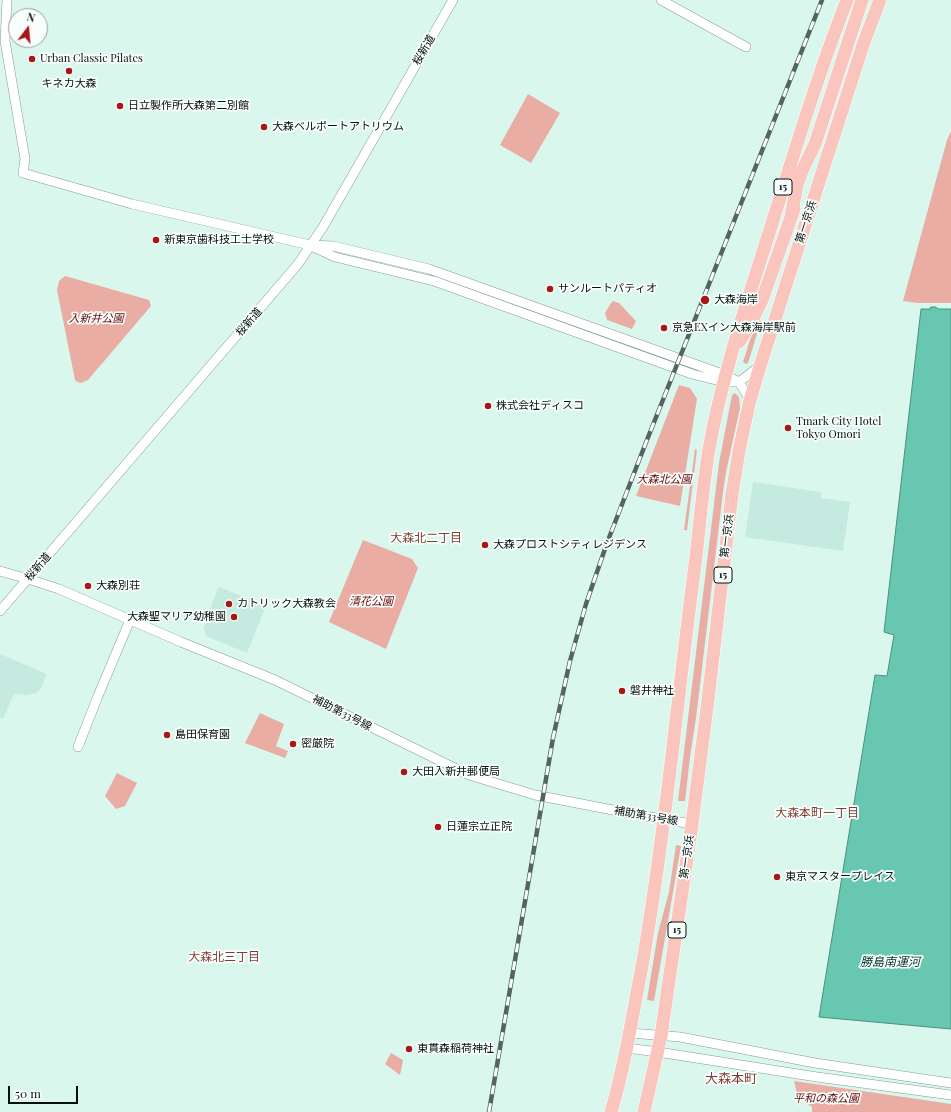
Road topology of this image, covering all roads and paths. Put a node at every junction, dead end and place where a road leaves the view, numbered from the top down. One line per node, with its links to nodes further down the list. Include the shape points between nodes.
1 (7, 0): 8 (street, via 5,41 25,159 23,173 132,204)
2 (452, 0): 8 (street, 桜新道, via 323,227)
3 (661, 0): 7 (street)
4 (847, 0): 9 (highway, 15, via 831,41)
5 (862, 0): 9 (highway, via 815,144 804,187 756,314)
6 (880, 0): 10 (highway, 第一京浜 / 15, via 864,42)
7 (746, 47)
8 (310, 245): 11 (street, via 335,257 434,281 679,370); 15 (street, 桜新道, via 290,274)
9 (732, 351): 11 (highway, 15)
10 (760, 366): 12 (street); 13 (highway, 第一京浜 / 15)
11 (725, 378): 12 (street); 19 (highway, 15, via 709,450)
12 (738, 382): 13 (street)
13 (750, 400): 20 (highway, 第一京浜 / 15, via 732,494)
14 (0, 572): 15 (street, 補助第33号線)
15 (28, 579): 16 (street, 桜新道); 17 (street, 補助第33号線, via 59,589)
16 (0, 611)
17 (130, 620): 18 (street); 19 (street, 補助第33号線, via 287,685 469,775 535,795)
18 (78, 747)
19 (664, 819): 20 (street, 補助第33号線); 21 (highway, 15)
20 (692, 824): 22 (highway, 第一京浜 / 15)
21 (630, 1033): 22 (street); 23 (highway, 15)
22 (661, 1036): 24 (highway, 第一京浜 / 15); 25 (street, via 680,1037 816,1063)
23 (627, 1048): 24 (street); 27 (highway, 15)
24 (658, 1052): 26 (street, via 817,1077); 28 (highway, 第一京浜 / 15)
25 (951, 1083)
26 (951, 1094)
27 (611, 1112)
28 (644, 1112)

